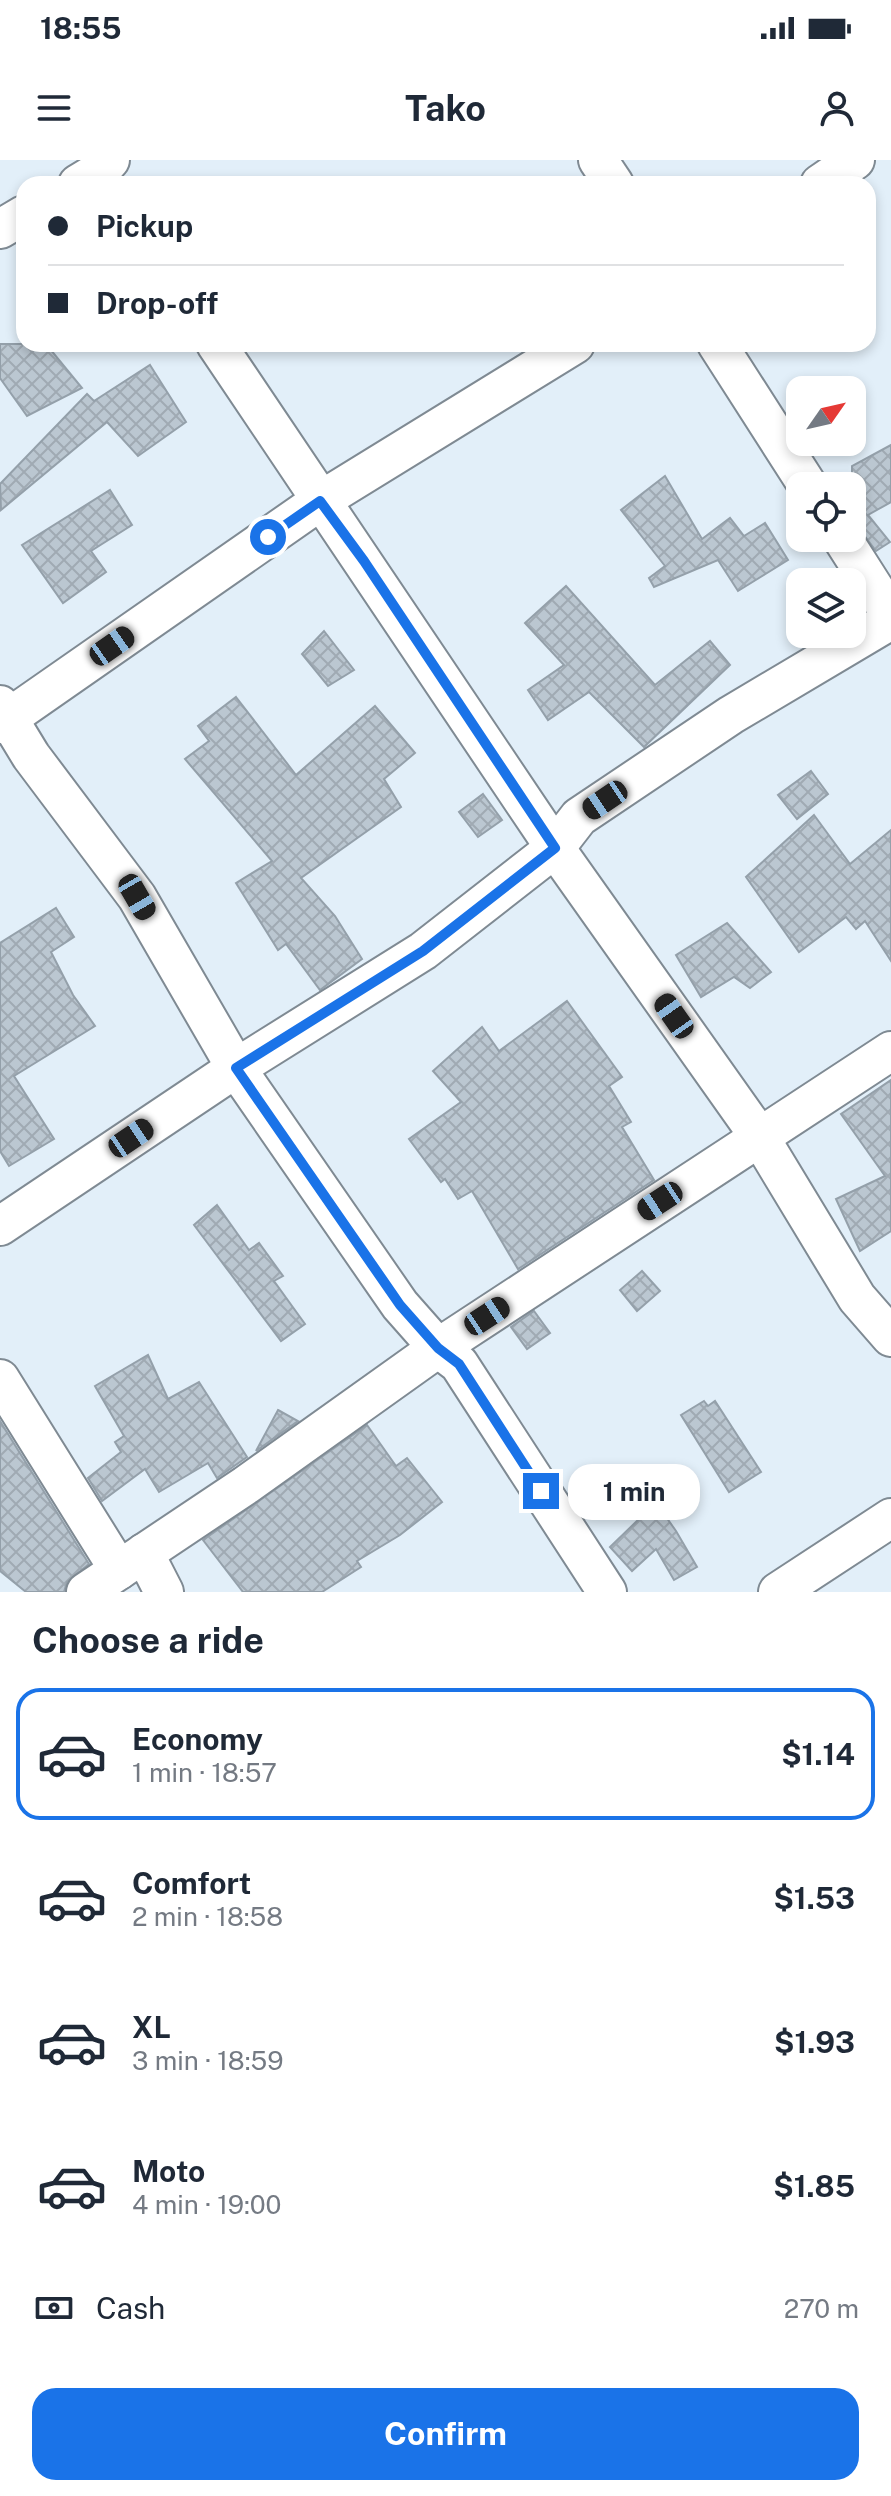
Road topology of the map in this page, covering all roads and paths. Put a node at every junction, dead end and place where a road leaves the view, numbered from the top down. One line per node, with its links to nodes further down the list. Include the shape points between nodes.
1 (855, 160): 2 (street)
2 (832, 176)
3 (221, 352): 7 (street)
4 (562, 352): 7 (street)
5 (722, 352): 6 (street)
6 (799, 472)
7 (320, 501): 10 (street); 11 (street)
8 (851, 552): 9 (street)
9 (891, 617): 11 (street, via 579,817)
10 (3, 716): 13 (street, via 137,897)
11 (555, 848): 13 (street, via 423,951); 14 (street)
12 (891, 1051): 14 (street)
13 (236, 1068): 15 (street); 17 (street, via 400,1305)
14 (759, 1136): 16 (street, via 857,1298); 17 (street)
15 (0, 1226)
16 (891, 1337)
17 (438, 1348): 20 (street); 23 (street, via 459,1364)
18 (0, 1379): 20 (street)
19 (891, 1518): 24 (street)
20 (131, 1562): 21 (street); 22 (street)
21 (86, 1592)
22 (164, 1592)
23 (607, 1592)
24 (778, 1592)

